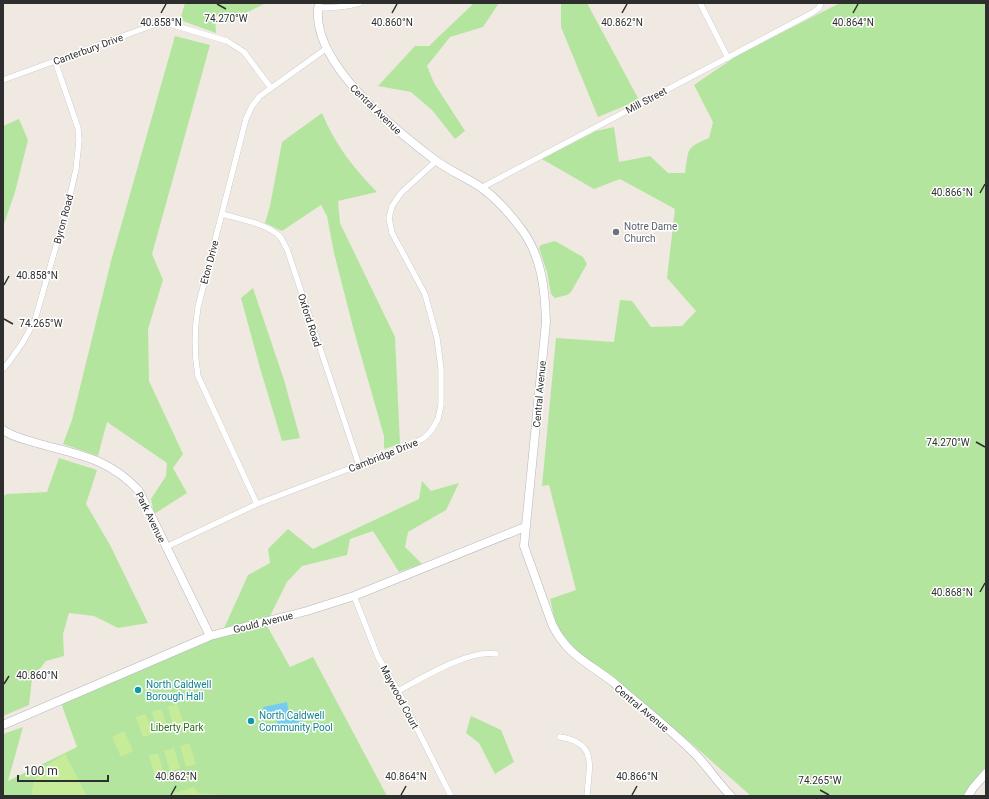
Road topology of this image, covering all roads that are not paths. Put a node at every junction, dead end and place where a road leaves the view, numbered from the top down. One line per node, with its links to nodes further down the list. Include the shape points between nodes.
1 (360, 3): 4 (street, via 332,8)
2 (700, 3): 6 (street)
3 (821, 3): 6 (street, Mill Street, via 812,13)
4 (319, 5): 5 (main road, Central Avenue, via 318,23)
5 (327, 48): 9 (street, Eton Drive); 10 (main road, Central Avenue, via 360,95)
6 (728, 58): 11 (street, Mill Street)
7 (55, 61): 8 (street, Canterbury Drive); 9 (street, Canterbury Drive, via 156,24 170,24 228,41 244,52); 13 (street, Byron Road, via 78,128 76,169 35,320 10,362)
8 (3, 80)
9 (271, 88): 12 (street, Eton Drive, via 260,96 246,119)
10 (436, 161): 11 (main road, Central Avenue); 15 (street, Cambridge Drive, via 401,193 392,206 389,218 392,233 425,294 438,338 442,405 440,415 431,431 420,441)
11 (481, 188): 17 (main road, Central Avenue, via 505,209 523,231 534,252 545,295 546,322)
12 (222, 214): 15 (street, Oxford Road, via 270,229 280,237 287,249); 16 (street, Eton Drive, via 198,307 194,331 194,356 198,376)
13 (3, 369)
14 (3, 430): 18 (main road, Park Avenue, via 17,437 93,459 123,475 139,491)
15 (358, 465): 16 (street, Cambridge Drive)
16 (257, 504): 18 (street, Cambridge Drive)
17 (525, 527): 19 (main road, Gould Avenue); 28 (main road, Central Avenue, via 524,546 552,624 563,644 691,749)
18 (166, 547): 20 (main road, Park Avenue)
19 (354, 596): 20 (main road, Gould Avenue); 22 (street, Maywood Court, via 378,657)
20 (210, 636): 23 (main road, Gould Avenue)
21 (496, 654): 22 (street, via 482,653 447,664)
22 (398, 691): 26 (street, Maywood Court)
23 (3, 725)
24 (560, 737): 27 (street, via 580,742 586,749 590,762)
25 (986, 773): 29 (main road)
26 (451, 796)
27 (587, 796)
28 (731, 796)
29 (968, 796)

